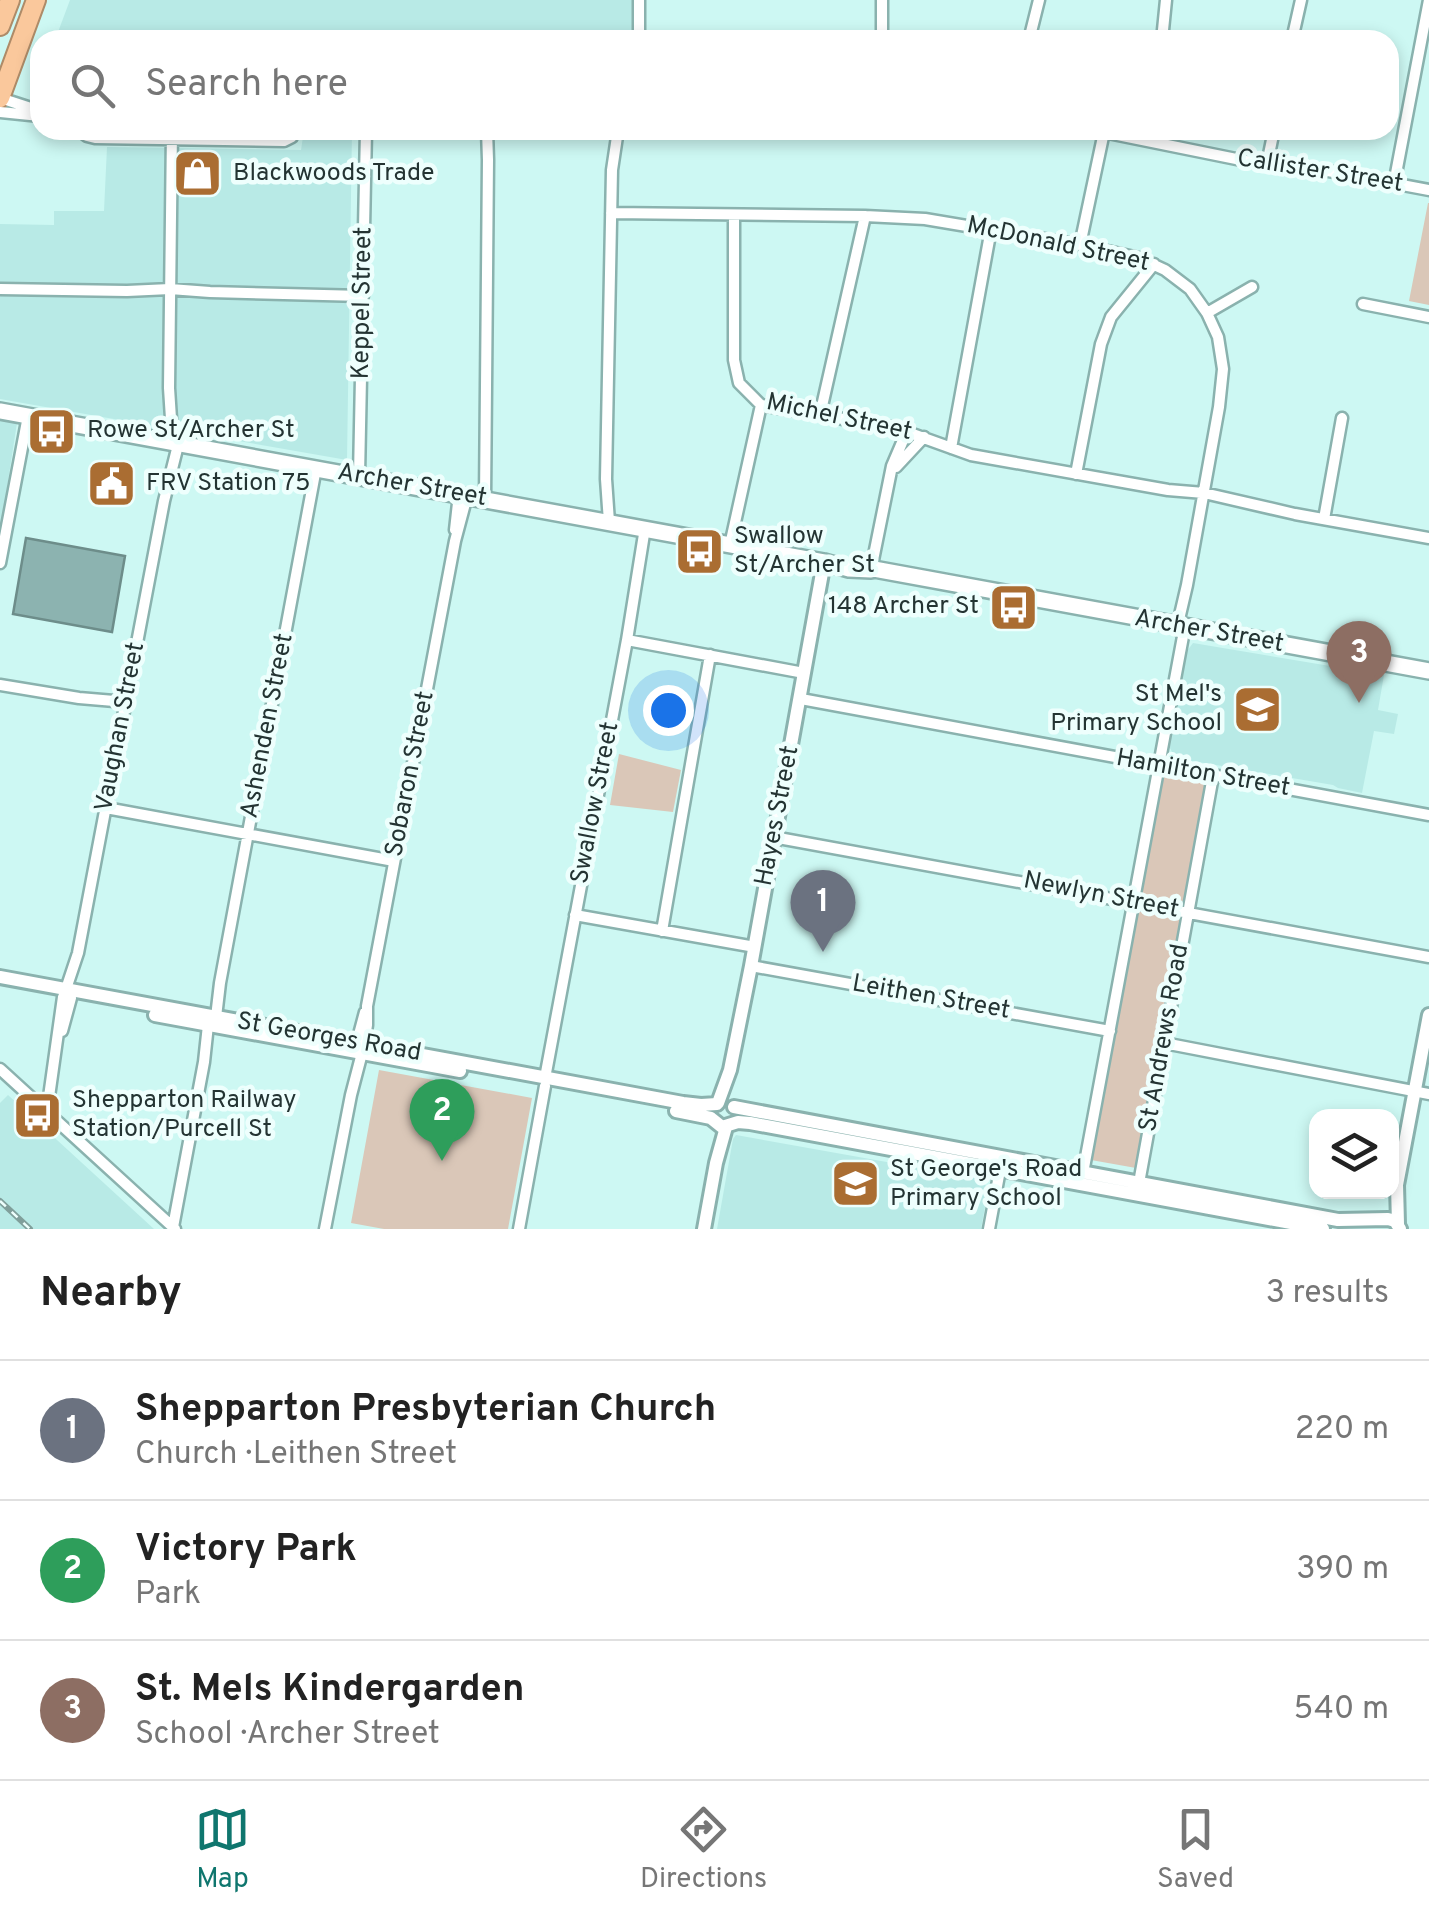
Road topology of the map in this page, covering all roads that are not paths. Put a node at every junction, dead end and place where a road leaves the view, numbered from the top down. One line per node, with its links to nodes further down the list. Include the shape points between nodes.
1 (639, 0): 9 (street)
2 (882, 0): 10 (street)
3 (1038, 0): 11 (street)
4 (1166, 0): 12 (street)
5 (1300, 0): 13 (street)
6 (1429, 0): 14 (street)
7 (19, 1): 8 (highway); 15 (highway)
8 (0, 26)
9 (638, 30)
10 (882, 30)
11 (1031, 30)
12 (1163, 30)
13 (1294, 30)
14 (1423, 60): 31 (street)
15 (0, 98): 16 (street)
16 (30, 109)
17 (0, 112): 18 (street)
18 (30, 113)
19 (172, 140): 41 (street, Vaughan Street)
20 (366, 140): 42 (street, Keppel Street)
21 (487, 140): 28 (street)
22 (492, 140): 28 (street)
23 (611, 140): 30 (street)
24 (616, 140): 30 (street)
25 (1097, 140): 37 (street)
26 (1165, 140): 29 (street, Callister Street)
27 (1272, 140): 29 (street)
28 (488, 160): 60 (street, Sobaron Street, via 484,450)
29 (1267, 164): 31 (street, Callister Street)
30 (612, 170): 33 (street)
31 (1394, 184): 32 (street, Callister Street)
32 (1429, 190)
33 (611, 213): 34 (street, McDonald Street); 62 (street)
34 (734, 216): 35 (street, McDonald Street); 46 (street, Michel Street, via 734,360 739,383)
35 (865, 216): 36 (street, McDonald Street); 48 (street)
36 (991, 228): 37 (street, McDonald Street); 54 (street)
37 (1080, 245): 38 (street, McDonald Street)
38 (1154, 264): 44 (street, McDonald Street, via 1190,289); 56 (street, via 1111,317 1100,344)
39 (1252, 287): 44 (street)
40 (0, 289): 41 (street)
41 (170, 292): 42 (street); 53 (street, Vaughan Street)
42 (363, 296): 58 (street, Keppel Street)
43 (1364, 304): 45 (street)
44 (1208, 312): 59 (street, McDonald Street, via 1223,369)
45 (1429, 317)
46 (761, 405): 48 (street, Michel Street); 65 (street)
47 (0, 410): 49 (main road, Archer Street)
48 (820, 415): 51 (street, Michel Street)
49 (28, 416): 53 (main road, Archer Street); 67 (street)
50 (1342, 418): 61 (street)
51 (907, 431): 52 (street, Michel Street); 57 (street)
52 (924, 437): 54 (street, Michel Street); 57 (street)
53 (171, 442): 55 (main road, Archer Street); 76 (street, Vaughan Street, via 178,449)
54 (951, 448): 56 (street, Michel Street)
55 (316, 468): 58 (main road, Archer Street); 81 (street, Ashenden Street)
56 (1076, 474): 59 (street, Michel Street)
57 (889, 475): 68 (street)
58 (360, 476): 60 (main road, Archer Street)
59 (1203, 496): 61 (street, Michel Street); 69 (street, McDonald Street)
60 (472, 497): 62 (main road, Archer Street); 83 (street, Sobaron Street, via 455,541)
61 (1324, 519): 64 (street, Michel Street)
62 (604, 521): 63 (main road, Archer Street)
63 (646, 528): 65 (main road, Archer Street); 70 (street, Swallow Street)
64 (1429, 538)
65 (730, 545): 66 (main road, Archer Street)
66 (824, 562): 68 (main road, Archer Street); 73 (street, Hayes Street)
67 (0, 563)
68 (871, 570): 69 (main road, Archer Street)
69 (1182, 630): 72 (main road, Archer Street); 77 (street)
70 (627, 640): 71 (street); 86 (street, Swallow Street)
71 (710, 655): 73 (street); 87 (street)
72 (1428, 669)
73 (804, 673): 75 (street, Hayes Street)
74 (0, 684): 76 (street)
75 (801, 699): 77 (street, Hamilton Street); 82 (street, Hayes Street)
76 (125, 707): 79 (street, Vaughan Street)
77 (1158, 766): 78 (street, Hamilton Street); 84 (street)
78 (1213, 776): 80 (street, Hamilton Street); 85 (street, St Andrews Road)
79 (106, 808): 81 (street); 93 (street, Vaughan Street)
80 (1429, 815)
81 (248, 834): 83 (street); 95 (street, Ashenden Street)
82 (773, 837): 84 (street, Newlyn Street); 88 (street, Hayes Street)
83 (394, 861): 98 (street, Sobaron Street)
84 (1134, 901): 85 (street, Newlyn Street); 96 (street)
85 (1188, 912): 89 (street, Newlyn Street); 97 (street, St Andrews Road)
86 (575, 915): 87 (street); 100 (street, Swallow Street)
87 (662, 930): 88 (street)
88 (754, 946): 90 (street, Hayes Street)
89 (1429, 958)
90 (751, 966): 96 (street, Leithen Street); 102 (street, Hayes Street)
91 (0, 977): 93 (street, St Georges Road)
92 (0, 985): 93 (street, St Georges Road)
93 (69, 994): 95 (street, St Georges Road); 104 (street, Vaughan Street)
94 (1429, 1015): 101 (street)
95 (212, 1021): 98 (street, St Georges Road); 114 (street, Ashenden Street)
96 (1110, 1031): 110 (street)
97 (1164, 1043): 101 (street); 111 (street, St Andrews Road)
98 (359, 1048): 100 (street, St Georges Road); 115 (street, Sobaron Street)
99 (0, 1069): 104 (street)
100 (545, 1082): 103 (street, St Georges Road); 116 (street, Swallow Street)
101 (1422, 1093): 113 (street)
102 (725, 1105): 103 (street, St Georges Road); 105 (street, St Georges Road); 106 (street, via 712,1110); 107 (street, via 735,1119)
103 (685, 1108): 106 (street, St Georges Road)
104 (46, 1111): 114 (street)
105 (758, 1118): 107 (street, St Georges Road); 109 (street, St Georges Road)
106 (712, 1119): 107 (street); 108 (street)
107 (728, 1126): 108 (street)
108 (716, 1162): 117 (street)
109 (1001, 1163): 110 (street, St Georges Road); 118 (street)
110 (1075, 1175): 111 (street, St Georges Road)
111 (1138, 1189): 112 (street, St Georges Road)
112 (1270, 1213): 113 (street, St Georges Road); 119 (street, St Georges Road)
113 (1393, 1225)
114 (174, 1228)
115 (325, 1229)
116 (519, 1229)
117 (704, 1229)
118 (989, 1229)
119 (1323, 1229)

